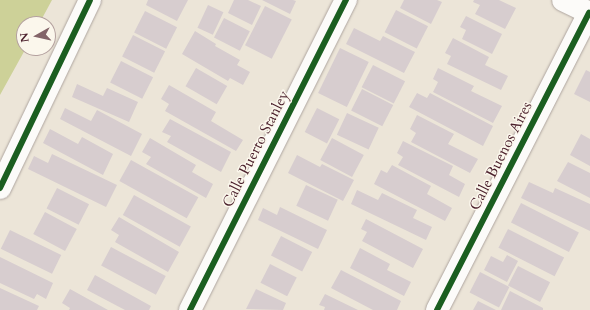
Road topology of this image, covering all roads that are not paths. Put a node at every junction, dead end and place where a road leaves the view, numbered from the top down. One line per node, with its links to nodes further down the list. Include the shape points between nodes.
1 (90, 0): 5 (street)
2 (346, 0): 6 (street, Calle Puerto Stanley)
3 (563, 0): 4 (street)
4 (589, 13): 7 (street, Calle Buenos Aires)
5 (0, 188)
6 (190, 310)
7 (437, 310)

